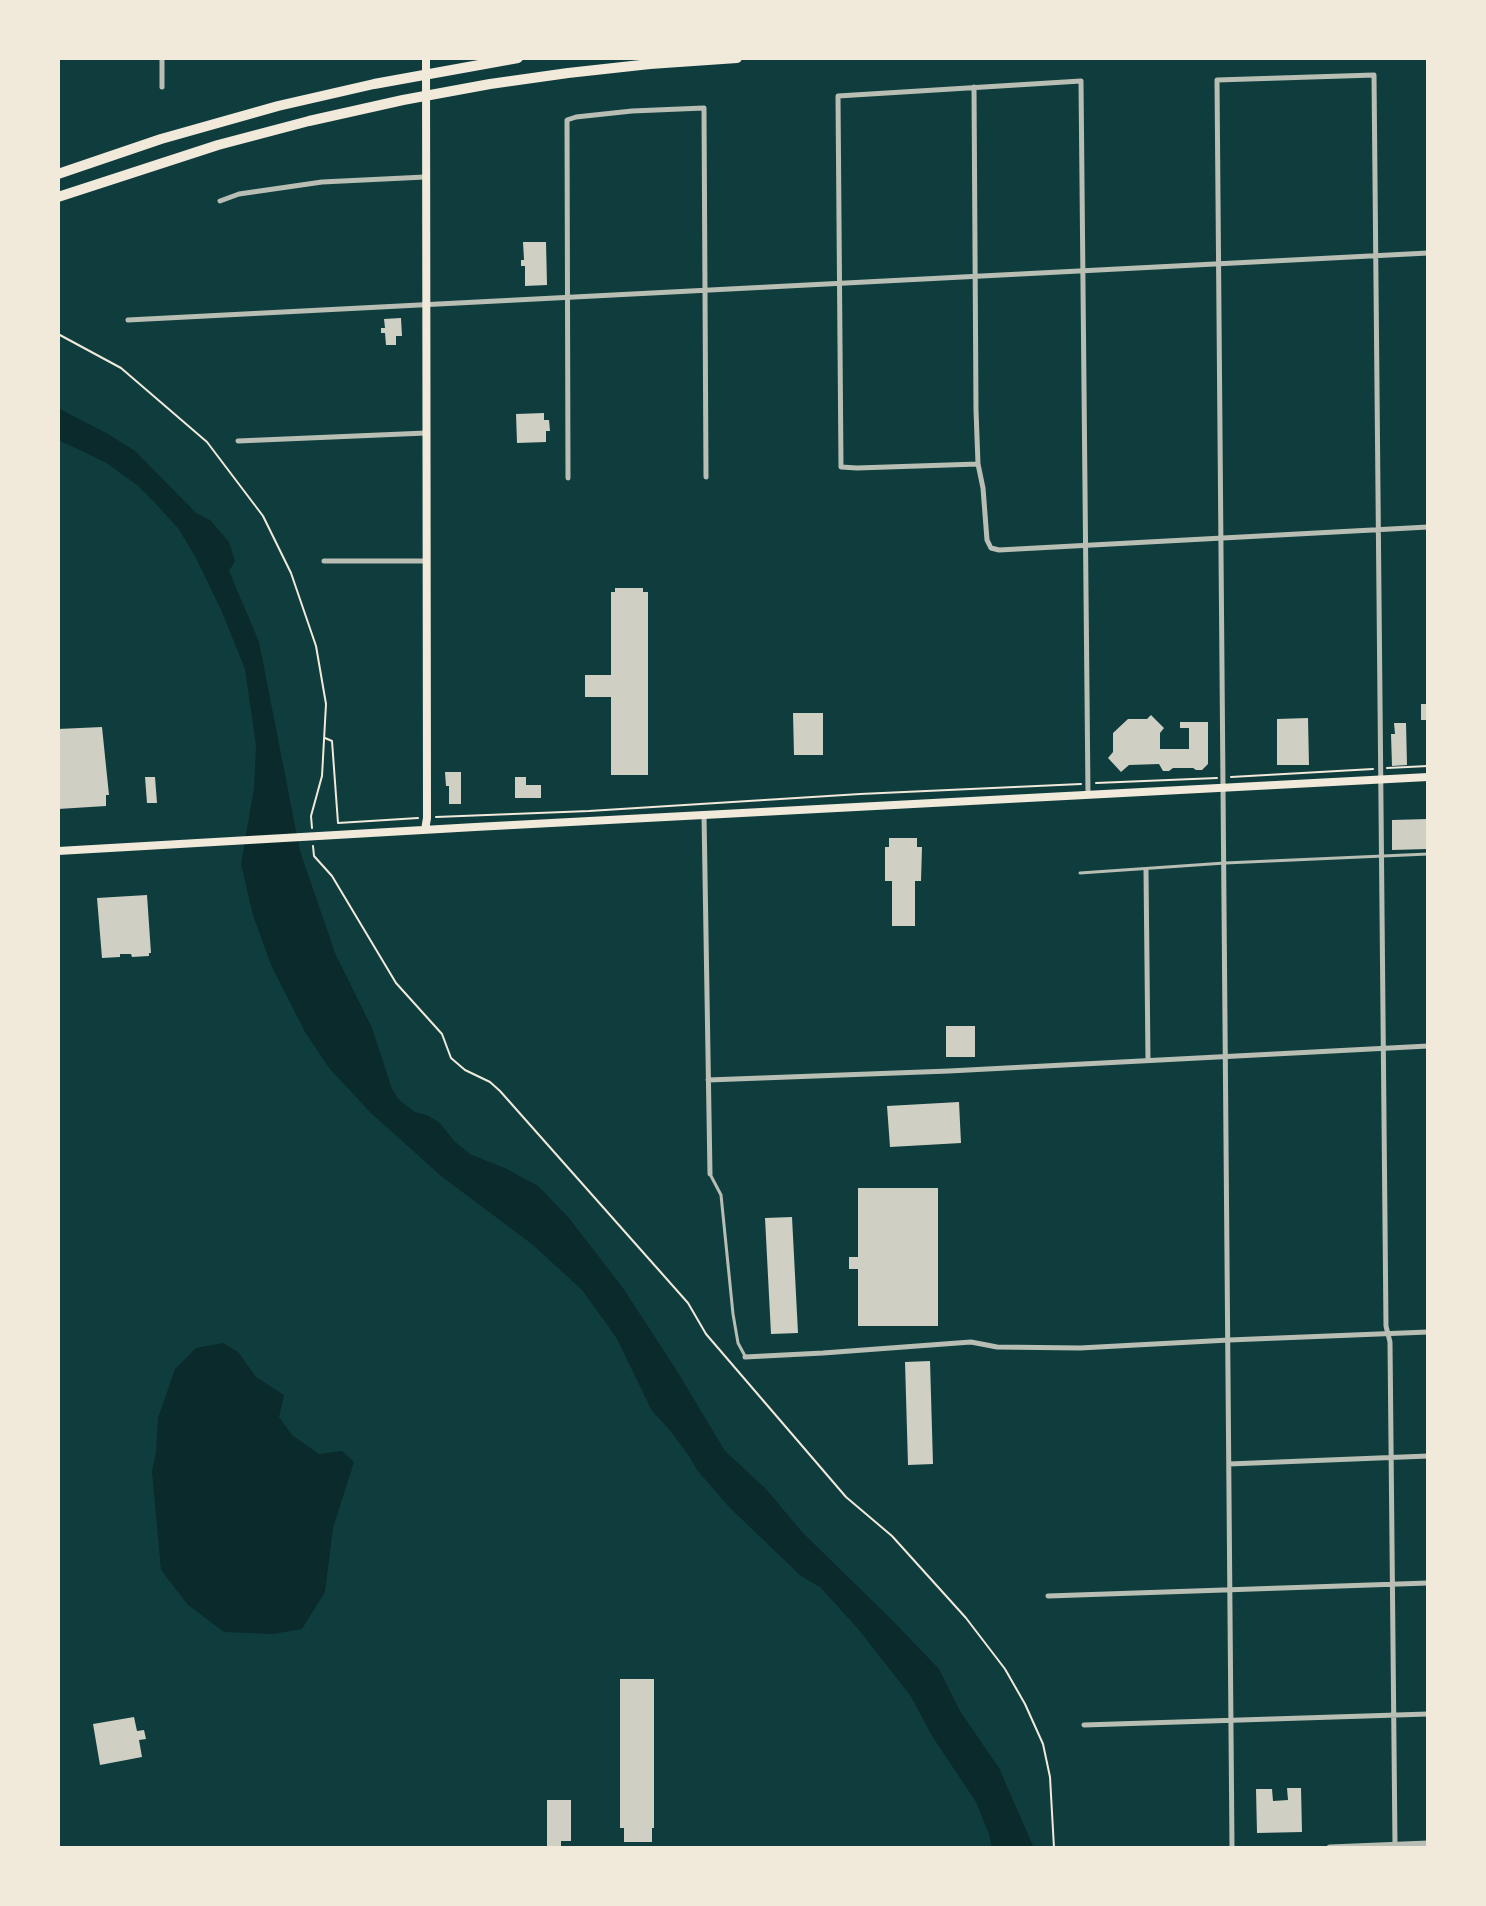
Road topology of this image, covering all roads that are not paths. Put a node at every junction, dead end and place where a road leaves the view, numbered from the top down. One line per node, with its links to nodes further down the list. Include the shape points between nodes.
1 (162, 58): 5 (street)
2 (426, 58): 8 (main road)
3 (518, 58): 7 (highway, via 247,114)
4 (737, 58): 9 (highway, via 609,68 403,100 218,145)
5 (162, 87)
6 (974, 87): 14 (street, via 1081,81); 15 (street); 16 (street, via 838,96)
7 (58, 174)
8 (426, 177): 10 (street, via 322,182); 19 (main road)
9 (58, 197)
10 (220, 201)
11 (1428, 253): 12 (street)
12 (1376, 255): 13 (street); 13 (street, via 1374,75 1217,80); 27 (street)
13 (1219, 263): 14 (street); 28 (street)
14 (1083, 270): 15 (street); 29 (street)
15 (975, 276): 16 (street); 23 (street)
16 (839, 283): 17 (street); 23 (street, via 841,467)
17 (704, 290): 18 (street); 18 (street, via 704,108 632,111 567,120); 24 (street)
18 (567, 298): 19 (street); 25 (street)
19 (426, 305): 20 (street); 21 (main road)
20 (128, 320)
21 (426, 433): 22 (street); 31 (main road)
22 (238, 441)
23 (978, 464): 29 (street, via 991,548)
24 (706, 477)
25 (568, 478)
26 (1428, 527): 27 (street)
27 (1379, 530): 28 (street); 33 (street)
28 (1222, 537): 29 (street); 34 (street)
29 (1086, 546): 35 (street)
30 (324, 561): 31 (street)
31 (427, 561): 37 (main road)
32 (1428, 777): 33 (main road)
33 (1381, 780): 34 (main road); 40 (street)
34 (1224, 788): 35 (main road); 41 (street)
35 (1088, 795): 36 (main road)
36 (704, 815): 37 (main road); 48 (street)
37 (425, 830): 38 (main road)
38 (58, 851)
39 (1428, 854): 40 (lane)
40 (1382, 856): 41 (lane); 45 (street)
41 (1225, 863): 42 (lane); 46 (street)
42 (1146, 870): 43 (lane); 47 (street)
43 (1080, 873)
44 (1428, 1046): 45 (street)
45 (1383, 1049): 46 (street); 51 (street)
46 (1226, 1056): 47 (street); 52 (street)
47 (1148, 1060): 48 (street)
48 (708, 1080): 49 (street)
49 (710, 1174): 53 (lane, via 721,1195 733,1314)
50 (1428, 1332): 51 (street)
51 (1388, 1334): 52 (street); 55 (street)
52 (1229, 1340): 53 (street, via 1080,1348 971,1342); 56 (street)
53 (745, 1357)
54 (1428, 1456): 55 (street)
55 (1391, 1458): 56 (street); 58 (street)
56 (1229, 1464): 59 (street)
57 (1428, 1583): 58 (street)
58 (1392, 1585): 59 (street); 62 (street)
59 (1231, 1590): 60 (street); 63 (street)
60 (1048, 1596)
61 (1428, 1714): 62 (street)
62 (1394, 1715): 63 (street); 66 (street)
63 (1231, 1721): 64 (street); 67 (street)
64 (1084, 1725)
65 (1428, 1844): 66 (street)
66 (1395, 1845): 68 (street)
67 (1232, 1848)
68 (1330, 1848)

